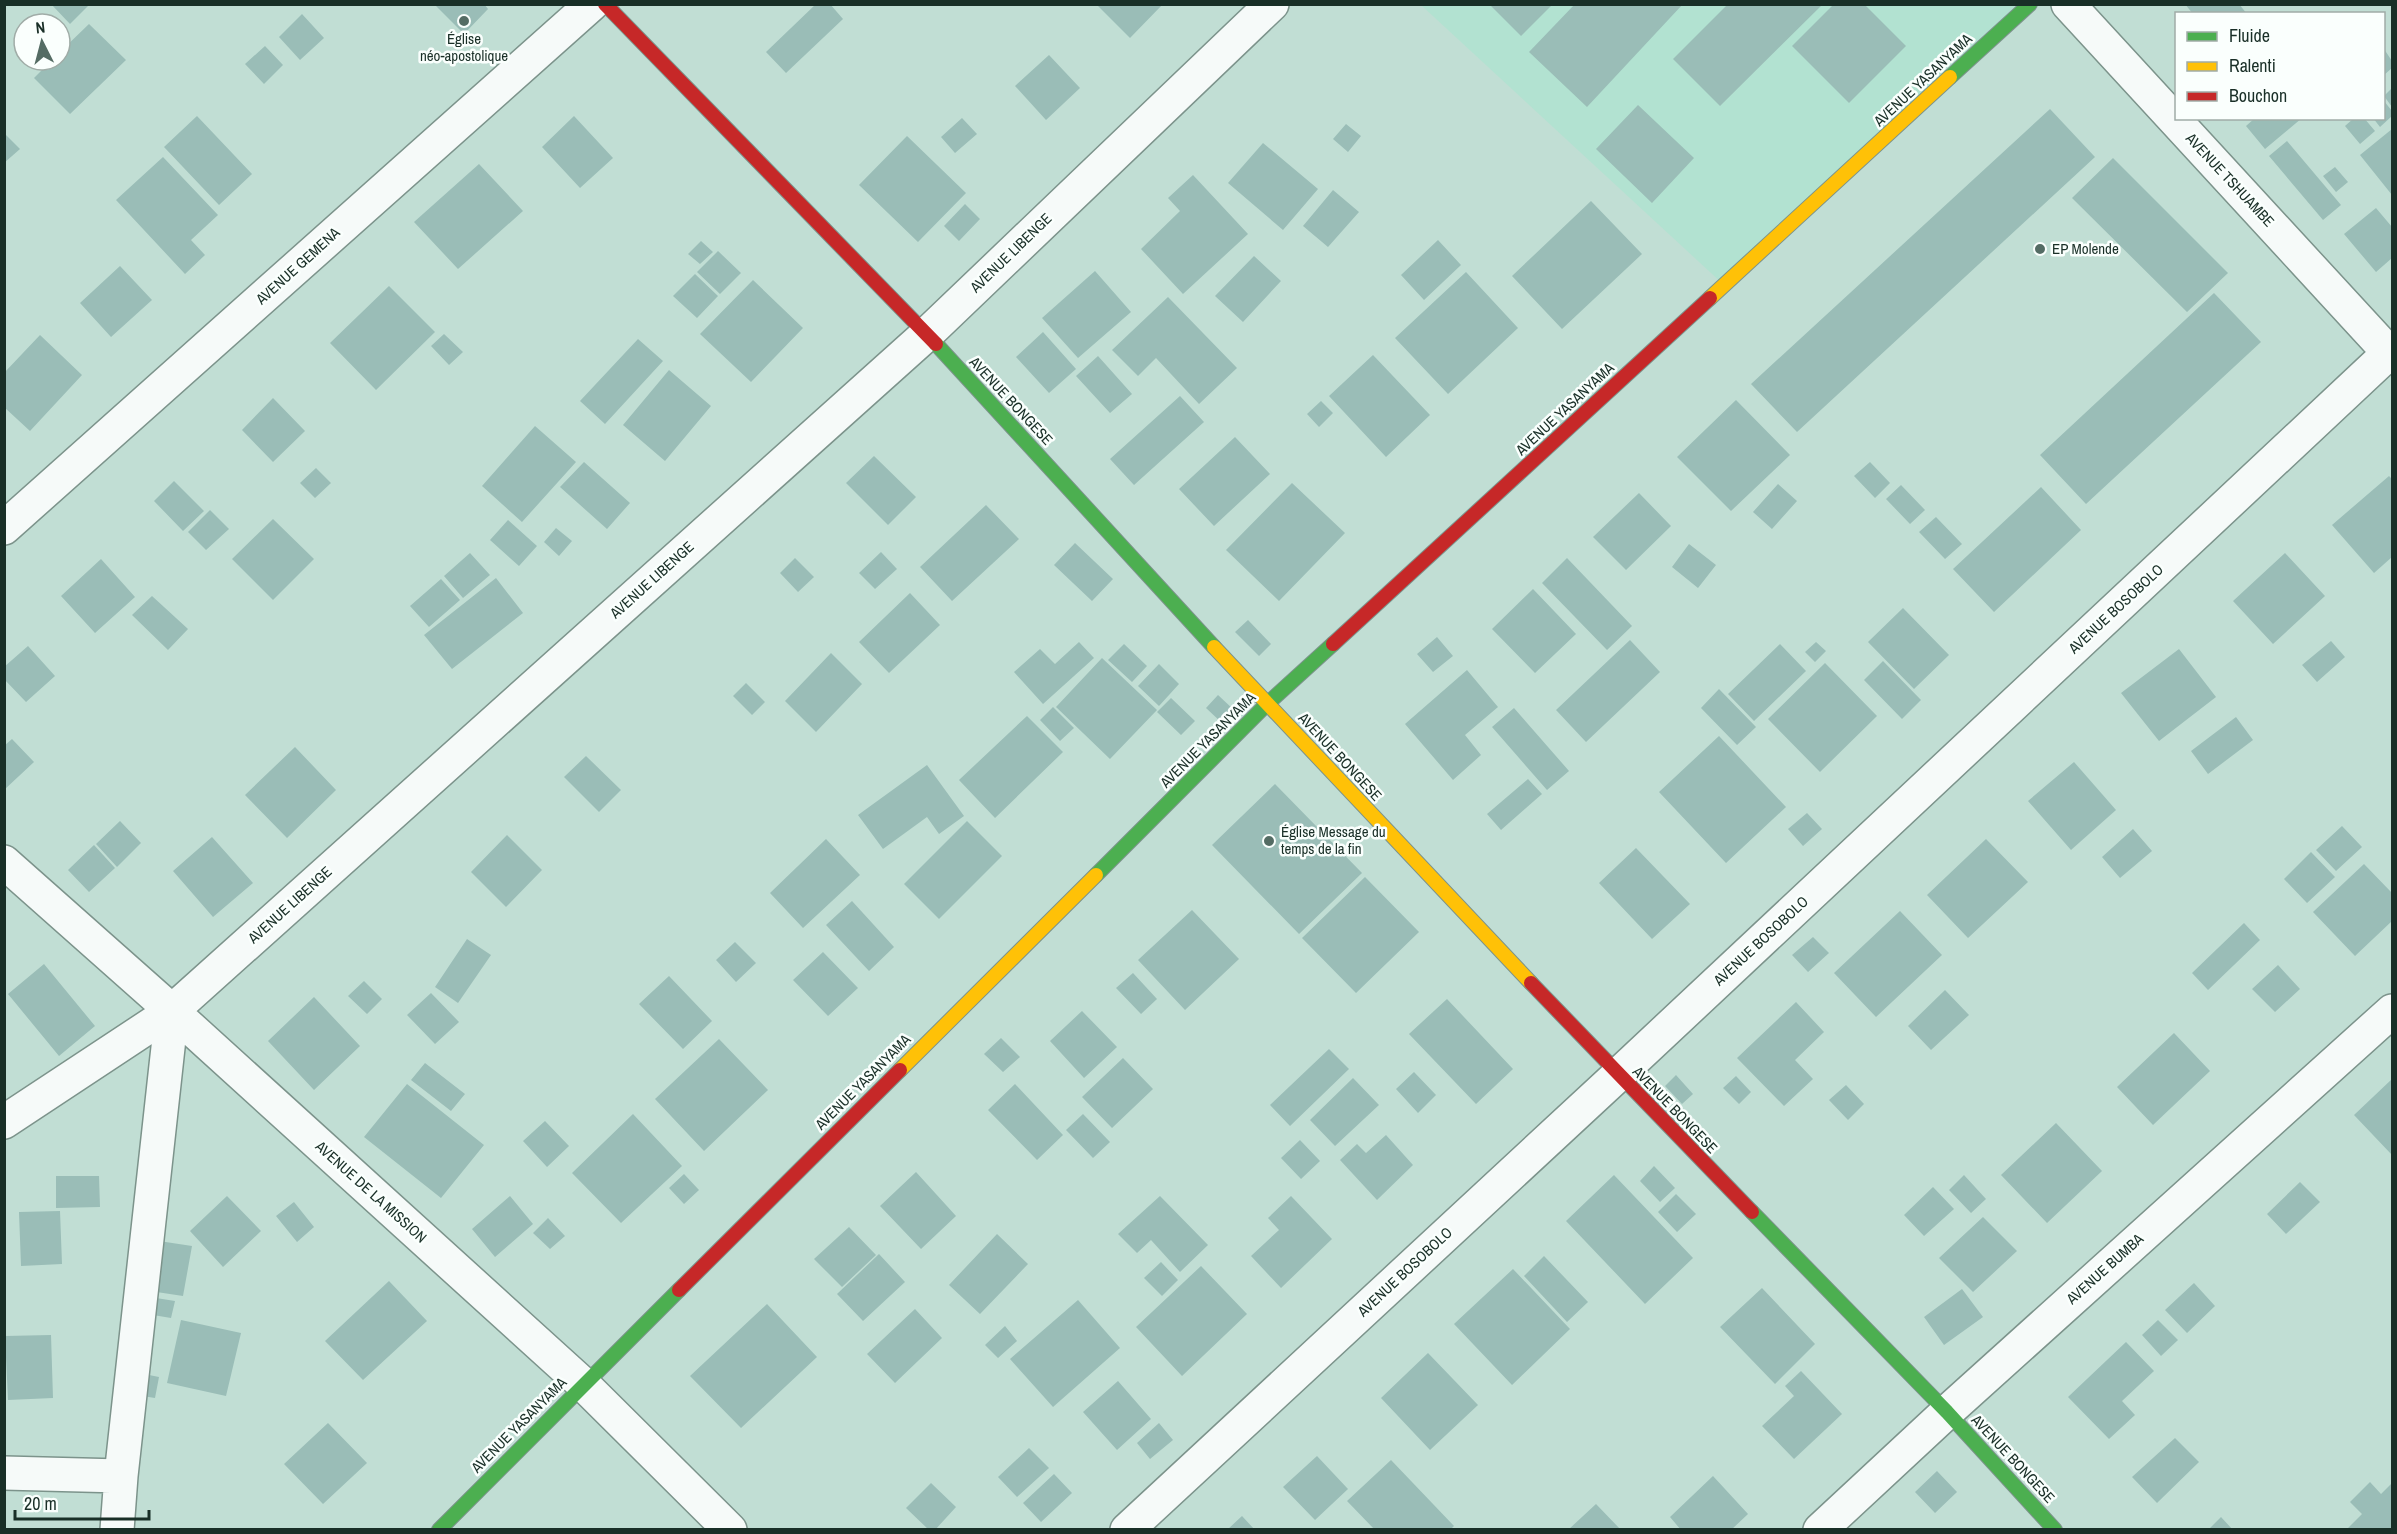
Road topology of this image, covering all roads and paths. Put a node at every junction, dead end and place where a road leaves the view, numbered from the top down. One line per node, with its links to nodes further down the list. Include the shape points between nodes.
1 (592, 4): 10 (street, AVENUE GEMENA)
2 (604, 4): 8 (street, AVENUE BONGESE)
3 (1272, 4): 8 (street, AVENUE LIBENGE)
4 (2030, 4): 11 (street, AVENUE YASANYAMA)
5 (2068, 4): 6 (street, AVENUE TSHUAMBE)
6 (2175, 119)
7 (2176, 120): 9 (street, AVENUE TSHUAMBE)
8 (927, 333): 11 (street, AVENUE BONGESE); 13 (street, AVENUE LIBENGE)
9 (2392, 353): 15 (street, AVENUE BOSOBOLO)
10 (4, 528)
11 (1267, 704): 15 (street, AVENUE BONGESE); 17 (street, AVENUE YASANYAMA)
12 (4, 862): 13 (street, AVENUE DE LA MISSION)
13 (172, 1011): 16 (street, AVENUE LIBENGE); 17 (street, AVENUE DE LA MISSION); 20 (street)
14 (2392, 1011): 18 (street, AVENUE BUMBA)
15 (1618, 1075): 18 (street, AVENUE BONGESE); 24 (street, AVENUE BOSOBOLO)
16 (4, 1122)
17 (583, 1384): 22 (street, AVENUE YASANYAMA); 23 (street, AVENUE DE LA MISSION)
18 (1947, 1412): 25 (street, AVENUE BUMBA); 26 (street, AVENUE BONGESE)
19 (4, 1473): 20 (street)
20 (121, 1476): 21 (street)
21 (117, 1530)
22 (439, 1530)
23 (730, 1530)
24 (1127, 1530)
25 (1820, 1530)
26 (2055, 1530)

